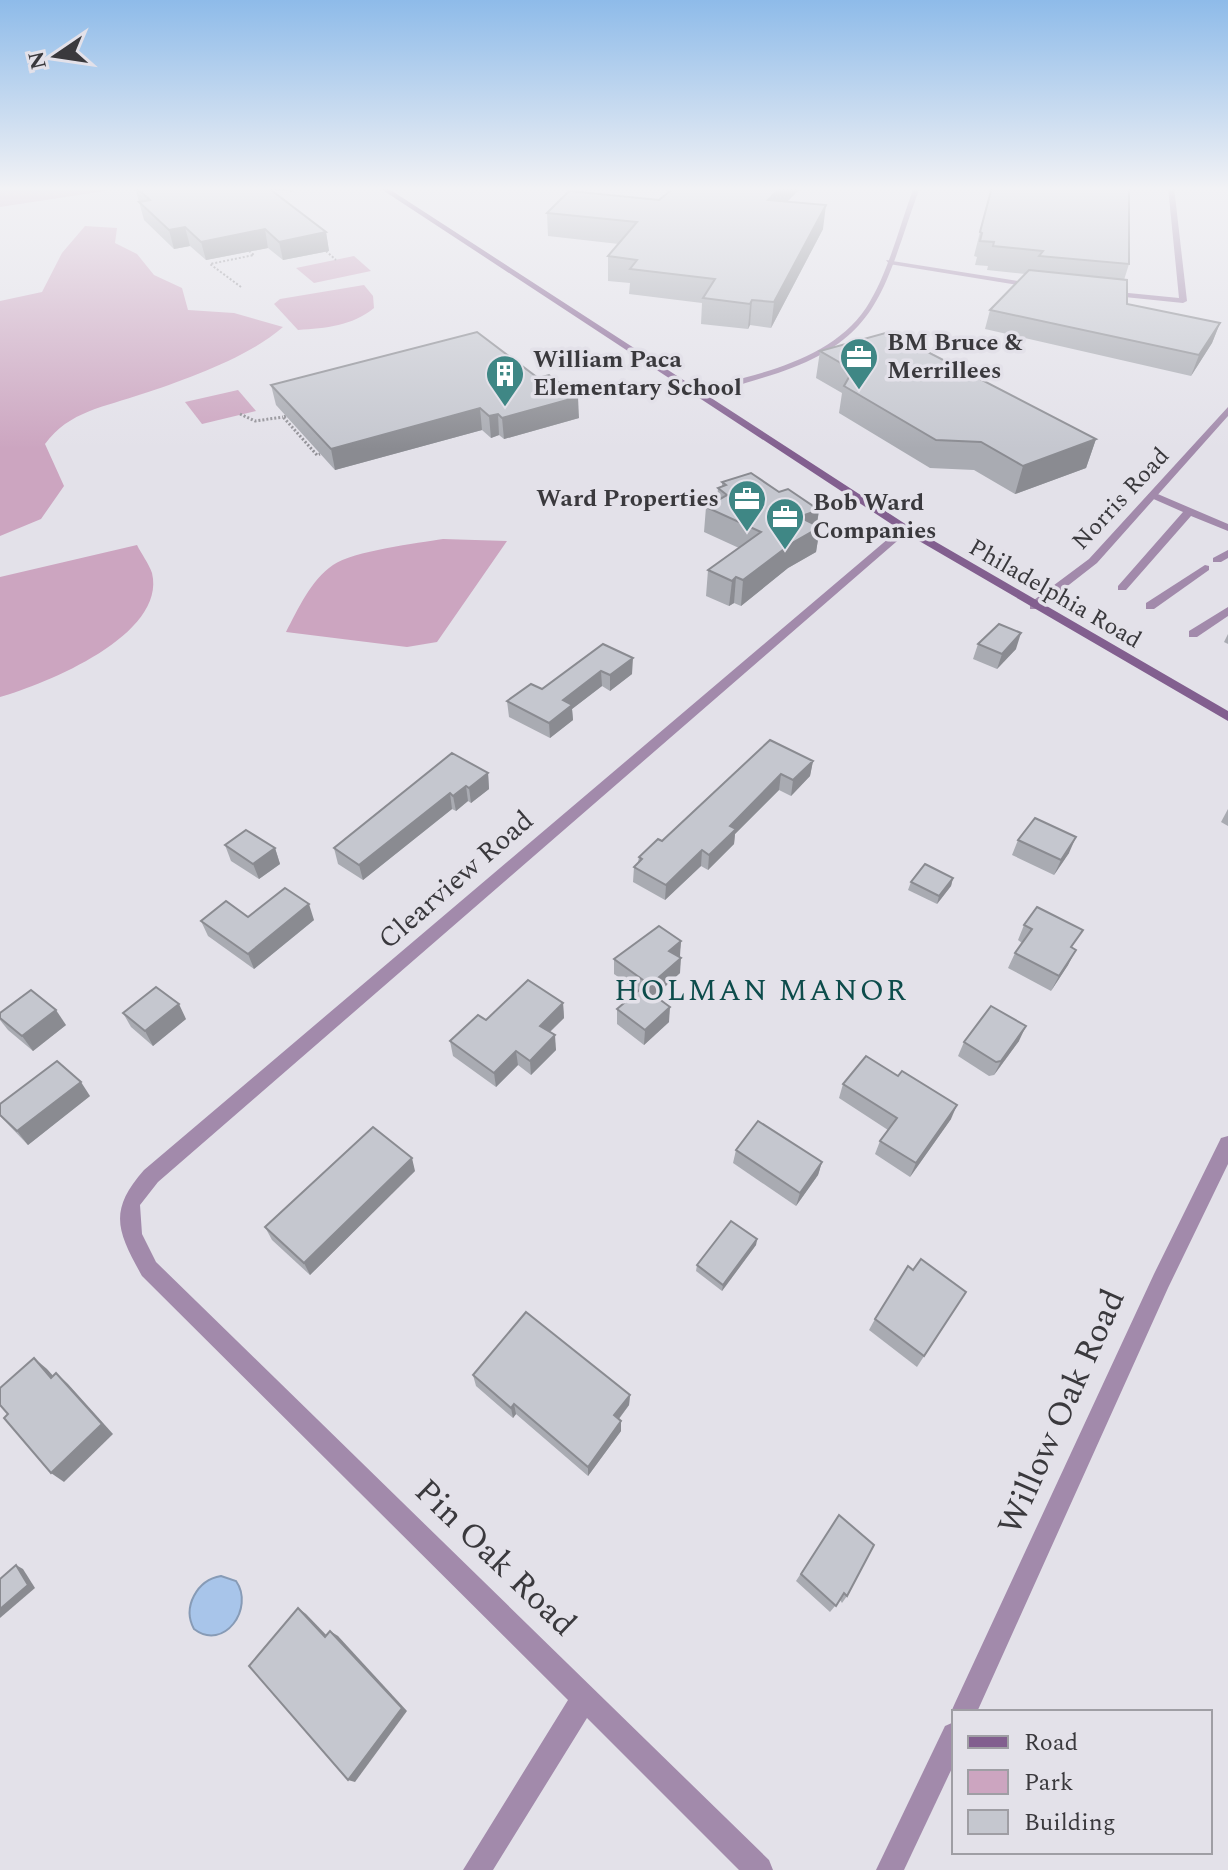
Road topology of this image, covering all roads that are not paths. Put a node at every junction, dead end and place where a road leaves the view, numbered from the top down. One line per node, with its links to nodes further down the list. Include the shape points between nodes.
1 (514, 274): 7 (main road, Philadelphia Road)
2 (884, 274): 7 (street, via 869,310 844,336 788,365)
3 (958, 274): 5 (street)
4 (1180, 274): 6 (street, via 1183,301)
5 (1046, 287)
6 (1092, 291)
7 (694, 393): 12 (main road, Philadelphia Road)
8 (1228, 410): 9 (street, Norris Road)
9 (1153, 495): 10 (street); 15 (street, Norris Road, via 1093,561)
10 (1189, 512): 11 (street); 14 (street)
11 (1228, 528)
12 (906, 529): 15 (main road, Philadelphia Road); 21 (street, Clearview Road, via 151,1176 133,1198 135,1247)
13 (1205, 568): 16 (street)
14 (1122, 588)
15 (1034, 606): 19 (main road, Philadelphia Road)
16 (1150, 606)
17 (1228, 611): 18 (street)
18 (1193, 634)
19 (1228, 717)
20 (1228, 1144): 23 (street, Willow Oak Road)
21 (179, 1298): 22 (street, Pin Oak Road)
22 (585, 1697): 25 (street); 26 (street, Pin Oak Road)
23 (965, 1710)
24 (952, 1740): 27 (street)
25 (477, 1870)
26 (759, 1870)
27 (890, 1870)

